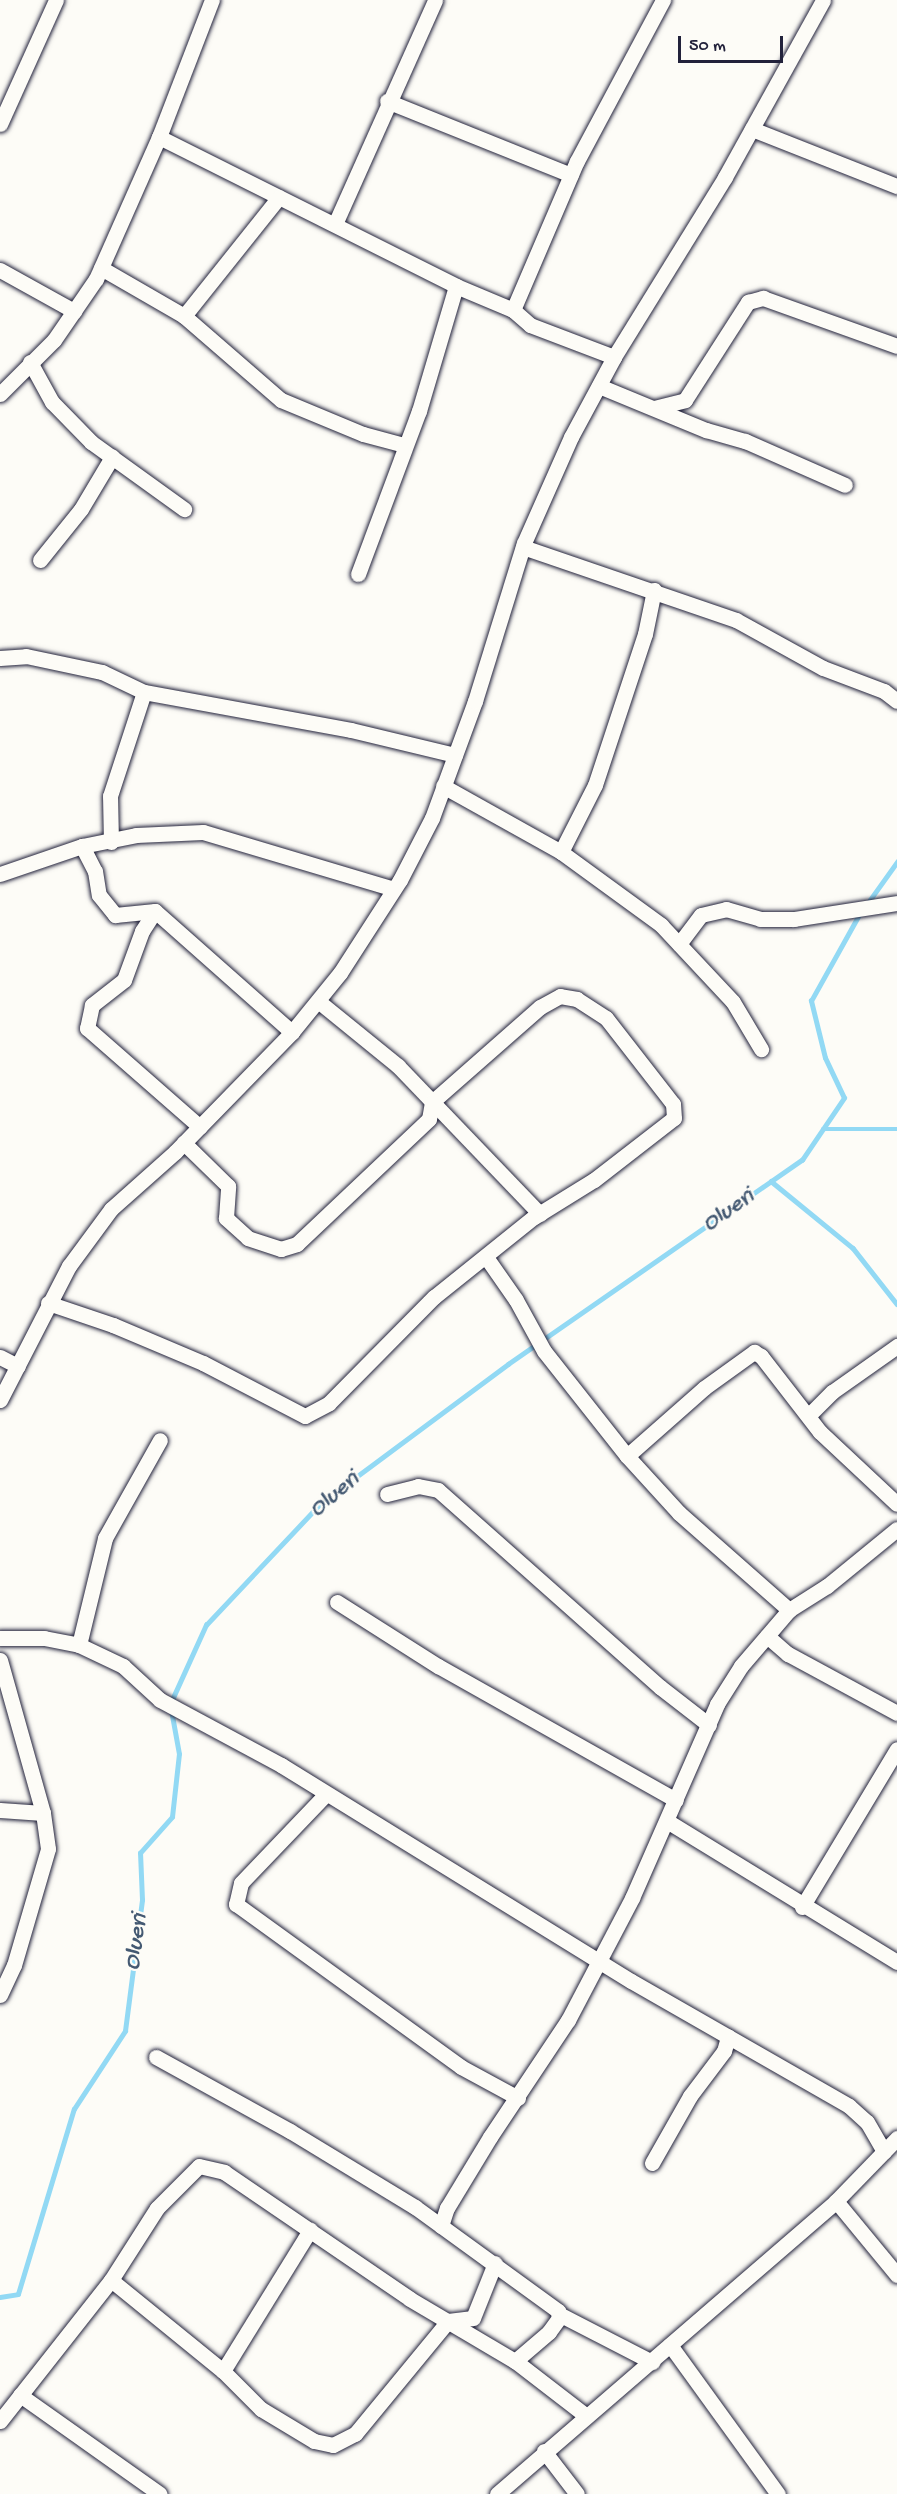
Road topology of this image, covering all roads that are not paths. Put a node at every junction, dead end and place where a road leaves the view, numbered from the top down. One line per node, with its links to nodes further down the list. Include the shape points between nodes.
1 (56, 0): 7 (street)
2 (212, 0): 9 (street)
3 (435, 0): 6 (street)
4 (663, 0): 10 (street)
5 (823, 0): 8 (street)
6 (387, 101): 10 (street); 13 (street)
7 (0, 124)
8 (752, 129): 11 (street); 21 (street)
9 (159, 137): 12 (street); 14 (street)
10 (571, 175): 17 (street)
11 (897, 186)
12 (279, 197): 13 (street); 19 (street)
13 (335, 224): 16 (street)
14 (101, 268): 18 (street); 19 (street)
15 (0, 270): 18 (street)
16 (456, 286): 17 (street); 26 (street, via 433,371)
17 (513, 310): 21 (street, via 530,324)
18 (74, 311): 22 (street, via 54,340)
19 (184, 316): 26 (street, via 281,400 363,434)
20 (897, 346): 25 (street, via 763,298 748,302 685,400)
21 (614, 357): 23 (street)
22 (30, 362): 24 (street); 27 (street, via 52,402 90,442)
23 (599, 386): 25 (street); 30 (street, via 571,437)
24 (0, 394)
25 (654, 408): 28 (street)
26 (404, 445): 32 (street)
27 (112, 457): 29 (street); 31 (street, via 81,509)
28 (845, 485)
29 (183, 509)
30 (523, 547): 33 (street); 37 (street)
31 (40, 560)
32 (358, 574)
33 (654, 590): 36 (street, via 736,620 823,668 884,691); 41 (street, via 645,634 595,785)
34 (0, 658): 35 (street, via 26,657 102,672)
35 (144, 692): 37 (street, via 351,730); 39 (street, via 110,796)
36 (897, 701)
37 (455, 755): 38 (street)
38 (443, 786): 41 (street); 43 (street)
39 (111, 842): 40 (street); 43 (street, via 136,835 203,832)
40 (82, 846): 42 (street); 45 (street, via 95,871 99,895 115,915)
41 (561, 852): 46 (street, via 661,925)
42 (0, 873)
43 (394, 890): 47 (street)
44 (897, 903): 46 (street, via 794,919 760,919 726,909 701,915)
45 (155, 910): 48 (street); 51 (street, via 142,931 124,980 92,1005 87,1028 95,1039)
46 (678, 944): 49 (street, via 733,1002)
47 (318, 1001): 48 (street); 50 (street, via 398,1066)
48 (292, 1032): 51 (street)
49 (761, 1049)
50 (432, 1102): 52 (street, via 429,1119 384,1164 343,1196 297,1244 281,1249 248,1238 226,1218 228,1186); 53 (street); 53 (street, via 540,1007 560,996 577,999 606,1018 673,1104 674,1118 594,1180)
51 (200, 1127): 52 (street)
52 (184, 1143): 55 (street, via 111,1209)
53 (540, 1214): 54 (street)
54 (486, 1257): 55 (street, via 434,1298 329,1403 305,1416 203,1363); 62 (street, via 516,1300 540,1345)
55 (48, 1303): 58 (street)
56 (897, 1346): 60 (street, via 832,1392)
57 (0, 1357): 58 (street)
58 (18, 1366): 59 (street)
59 (0, 1400)
60 (809, 1415): 62 (street, via 754,1352 704,1388); 64 (street, via 849,1461)
61 (160, 1440): 70 (street, via 105,1538)
62 (627, 1456): 67 (street, via 679,1513)
63 (387, 1494): 73 (street, via 418,1486 438,1490 660,1688)
64 (897, 1503)
65 (897, 1529): 67 (street, via 827,1586)
66 (337, 1602): 76 (street, via 438,1666)
67 (789, 1610): 68 (street)
68 (767, 1636): 72 (street, via 788,1654); 73 (street, via 741,1666)
69 (0, 1638): 70 (street, via 44,1638)
70 (79, 1645): 75 (street, via 123,1666 160,1700)
71 (0, 1660): 78 (street)
72 (897, 1713)
73 (709, 1725): 76 (street)
74 (897, 1749): 80 (street)
75 (326, 1794): 81 (street); 86 (street, via 241,1883 236,1905 356,1987 461,2067)
76 (676, 1800): 79 (street)
77 (0, 1810): 78 (street)
78 (44, 1813): 83 (street, via 48,1849 14,1965)
79 (667, 1821): 80 (street); 81 (street)
80 (802, 1907): 82 (street)
81 (599, 1960): 84 (street); 86 (street, via 568,2020)
82 (897, 1962)
83 (0, 1995)
84 (728, 2037): 88 (street, via 849,2106 867,2122); 89 (street, via 724,2051 690,2096)
85 (156, 2057): 91 (street, via 291,2131)
86 (518, 2098): 91 (street, via 447,2208)
87 (897, 2138): 88 (street)
88 (884, 2151): 90 (street)
89 (652, 2163)
90 (836, 2201): 94 (street); 98 (street)
91 (441, 2226): 93 (street)
92 (310, 2230): 95 (street, via 224,2172 198,2166 157,2208); 97 (street); 101 (street)
93 (495, 2263): 96 (street); 97 (street, via 473,2318)
94 (897, 2275)
95 (111, 2280): 101 (street); 102 (street)
96 (559, 2314): 99 (street, via 549,2332); 100 (street)
97 (448, 2321): 99 (street); 101 (street, via 355,2434 333,2445 314,2441 261,2409)
98 (670, 2345): 100 (street); 109 (street)
99 (515, 2361): 103 (street)
100 (652, 2362): 103 (street)
101 (224, 2371)
102 (20, 2395): 104 (street); 106 (street)
103 (585, 2415): 105 (street)
104 (0, 2421)
105 (544, 2451): 107 (street); 108 (street)
106 (160, 2494)
107 (497, 2494)
108 (577, 2494)
109 (778, 2494)

